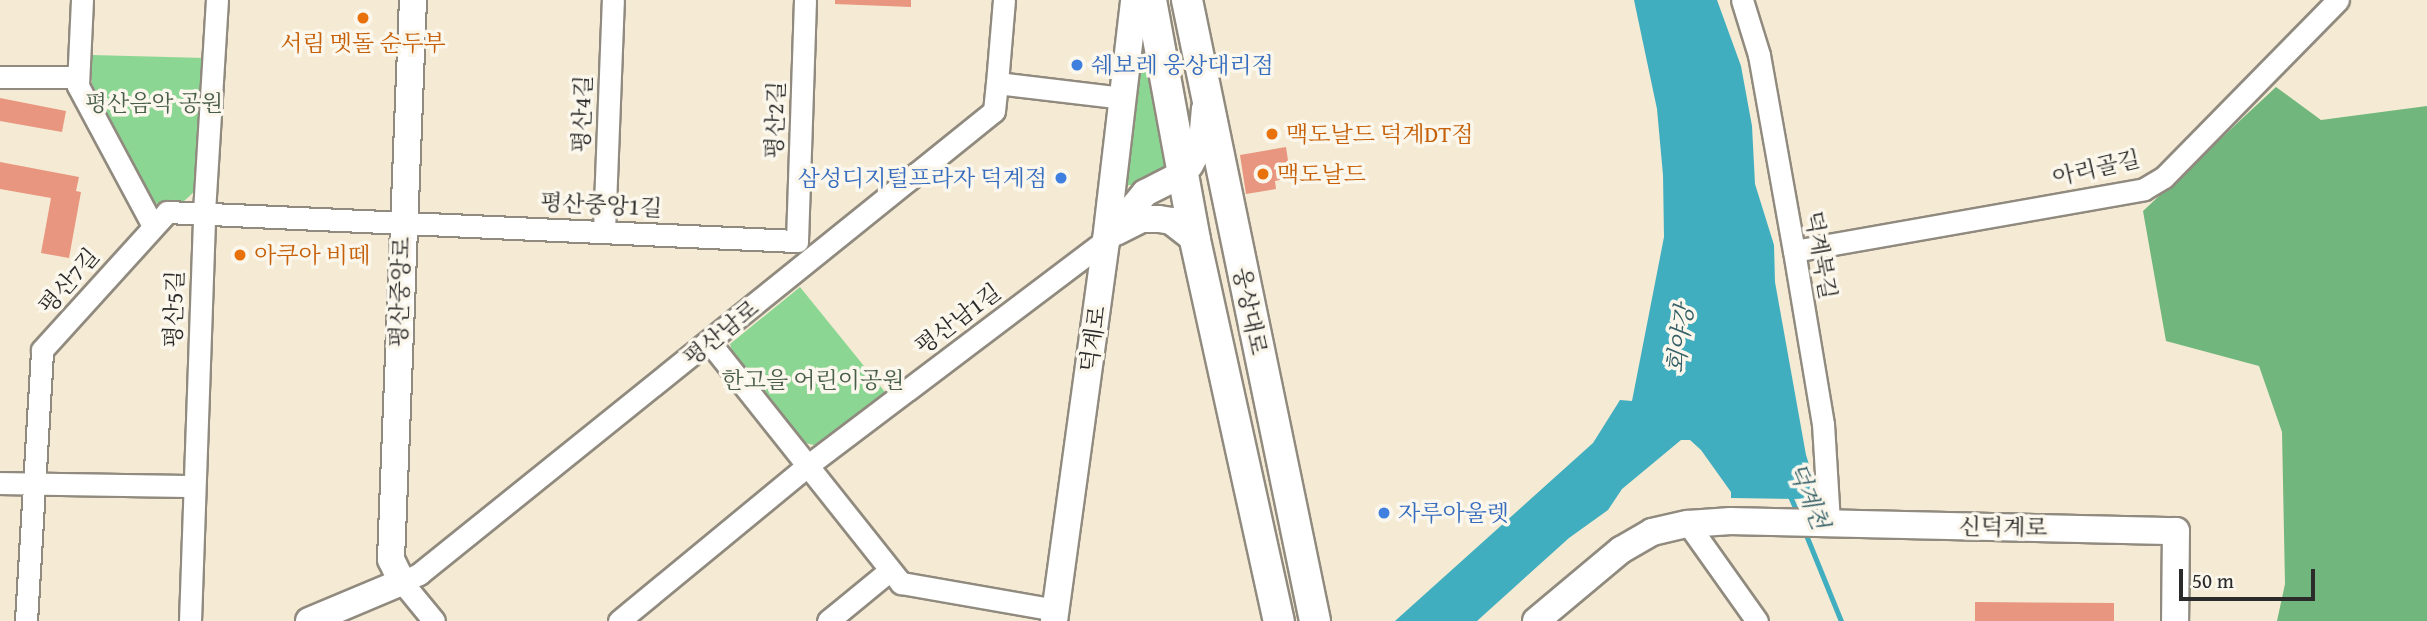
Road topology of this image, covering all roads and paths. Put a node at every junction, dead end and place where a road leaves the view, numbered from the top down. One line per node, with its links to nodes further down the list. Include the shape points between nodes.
1 (82, 0): 13 (street)
2 (217, 0): 18 (street, 평산5길)
3 (413, 0): 19 (street, 평산중앙로)
4 (613, 0): 21 (street, 평산4길)
5 (805, 0): 24 (street, 평산2길)
6 (1004, 0): 14 (street, 평산남로)
7 (1134, 0): 15 (street, 덕계로)
8 (1151, 0): 17 (main road)
9 (1187, 0): 16 (main road, 웅상대로)
10 (1742, 0): 25 (street, 덕계북길, via 1759,55)
11 (2338, 0): 25 (street, 아리골길, via 2164,177 2144,189)
12 (0, 78): 13 (street)
13 (78, 78): 20 (street, via 78,86)
14 (997, 83): 15 (street); 26 (street, 평산남로, via 994,111)
15 (1122, 98): 22 (street, 덕계로)
16 (1206, 98): 17 (street, via 1198,152); 45 (main road, 웅상대로)
17 (1181, 174): 22 (street, via 1146,193); 23 (main road)
18 (204, 212): 19 (street, 평산중앙1길); 20 (street, 평산중앙1길, via 167,212); 31 (street, 평산5길)
19 (402, 223): 21 (street, 평산중앙1길); 35 (street, 평산중앙로, via 391,559)
20 (153, 226): 30 (street, 평산7길, via 43,350)
21 (604, 231): 24 (street, 평산중앙1길)
22 (1107, 240): 23 (street, via 1125,225 1142,219 1171,221); 28 (street, 평산남1길); 37 (street, 덕계로)
23 (1195, 240): 44 (main road)
24 (797, 241): 26 (street)
25 (1794, 251): 32 (street, 덕계북길, via 1823,424)
26 (812, 259): 27 (street, 평산남로)
27 (710, 342): 28 (street); 35 (street, 평산남로, via 419,574)
28 (807, 466): 34 (street); 42 (street, 평산남1길)
29 (0, 483): 30 (street)
30 (35, 483): 31 (street); 38 (street, 평산7길)
31 (192, 486): 39 (street, 평산5길)
32 (1829, 523): 33 (street, 신덕계로); 48 (street, 신덕계로, via 2176,531)
33 (1688, 524): 46 (street, via 1652,532 1621,550); 47 (street)
34 (889, 571): 37 (street, via 901,583); 43 (street)
35 (402, 582): 36 (street, 평산남로); 41 (street)
36 (340, 615): 40 (street, 평산남로)
37 (1055, 616)
38 (26, 621)
39 (190, 621)
40 (309, 621)
41 (434, 621)
42 (619, 621)
43 (828, 621)
44 (1279, 621)
45 (1315, 621)
46 (1536, 621)
47 (1757, 621)
48 (2175, 621)

